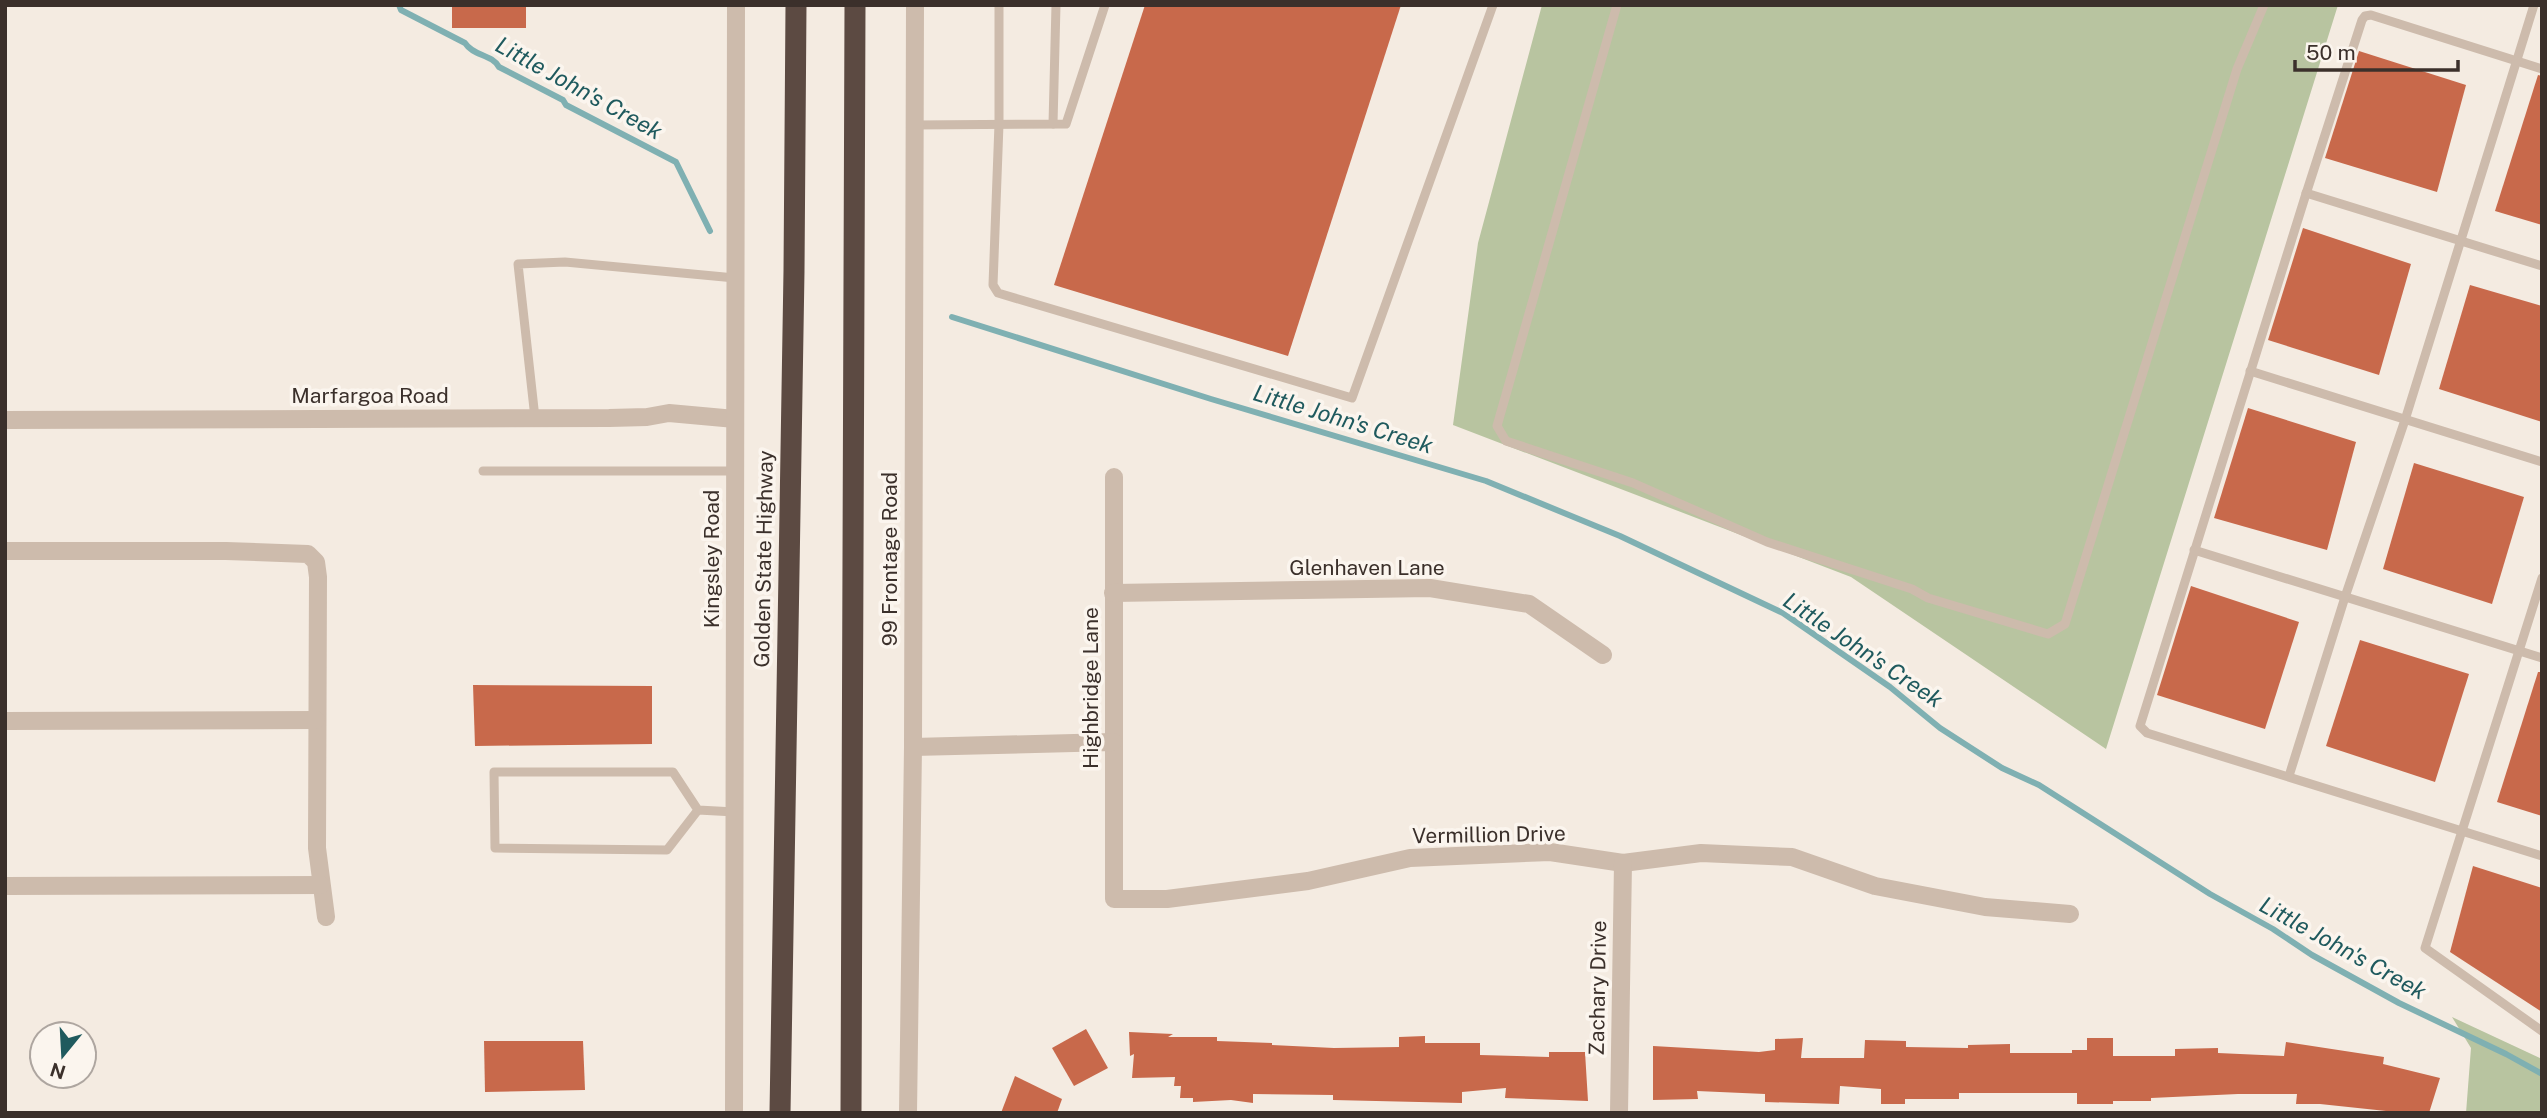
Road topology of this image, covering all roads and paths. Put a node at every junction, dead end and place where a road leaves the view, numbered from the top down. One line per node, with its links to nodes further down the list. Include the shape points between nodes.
1 (736, 5): 20 (street, Kingsley Road)
2 (796, 5): 55 (highway, Golden State Highway)
3 (855, 5): 56 (highway)
4 (915, 5): 16 (street, 99 Frontage Road)
5 (999, 5): 14 (lane)
6 (1056, 5): 15 (lane)
7 (1105, 5): 15 (lane, via 1066,124)
8 (1493, 5): 14 (lane, via 1352,398 999,293 993,285)
9 (1617, 5): 10 (lane, via 1497,426 1506,441 1633,483 1767,541 1928,598 2048,634 2065,624 2237,69)
10 (2264, 5)
11 (2534, 5): 12 (lane)
12 (2516, 61): 13 (lane); 17 (lane, via 2365,16); 18 (lane)
13 (2542, 69)
14 (999, 124): 15 (lane); 16 (lane)
15 (1053, 124)
16 (914, 125): 41 (street, 99 Frontage Road)
17 (2306, 193): 18 (lane); 21 (lane)
18 (2461, 240): 19 (lane); 25 (lane)
19 (2542, 265)
20 (735, 278): 22 (lane, via 565,261 519,264); 23 (street, Kingsley Road)
21 (2250, 371): 25 (lane); 30 (lane)
22 (536, 418): 23 (street, Marfargoa Road, via 669,413); 24 (street, Marfargoa Road)
23 (735, 419): 28 (street, Kingsley Road)
24 (5, 420)
25 (2405, 420): 26 (lane); 34 (lane)
26 (2542, 462)
27 (483, 471): 28 (lane)
28 (735, 471): 44 (street, Kingsley Road)
29 (1114, 477): 33 (street, Highbridge Lane)
30 (2194, 550): 34 (lane); 42 (lane, via 2140,726 2147,733)
31 (5, 551): 38 (street, via 308,554 316,562 318,577)
32 (2542, 578): 35 (lane)
33 (1113, 593): 36 (street, Glenhaven Lane, via 1430,588 1530,604); 40 (street, Highbridge Lane)
34 (2345, 597): 35 (lane); 42 (lane)
35 (2519, 651): 37 (lane); 45 (lane)
36 (1603, 655)
37 (2542, 658)
38 (316, 720): 39 (street); 48 (street)
39 (5, 721)
40 (1114, 742): 41 (street); 50 (street, Highbridge Lane)
41 (913, 747): 57 (street, 99 Frontage Road)
42 (2288, 776): 45 (lane)
43 (698, 810): 43 (lane, via 673,772 494,772 495,848 667,850); 44 (lane)
44 (735, 812): 54 (street, Kingsley Road)
45 (2460, 830): 46 (lane); 53 (lane, via 2425,948)
46 (2542, 856)
47 (1622, 863): 50 (street, Vermillion Drive, via 1550,852 1410,858 1308,881 1167,899); 51 (street, Vermillion Drive, via 1701,853 1792,858 1875,886 1985,907); 58 (street, Zachary Drive)
48 (321, 885): 49 (street); 52 (street)
49 (5, 886)
50 (1114, 899)
51 (2070, 914)
52 (326, 917)
53 (2542, 1031)
54 (734, 1113)
55 (780, 1113)
56 (850, 1113)
57 (908, 1113)
58 (1619, 1113)

